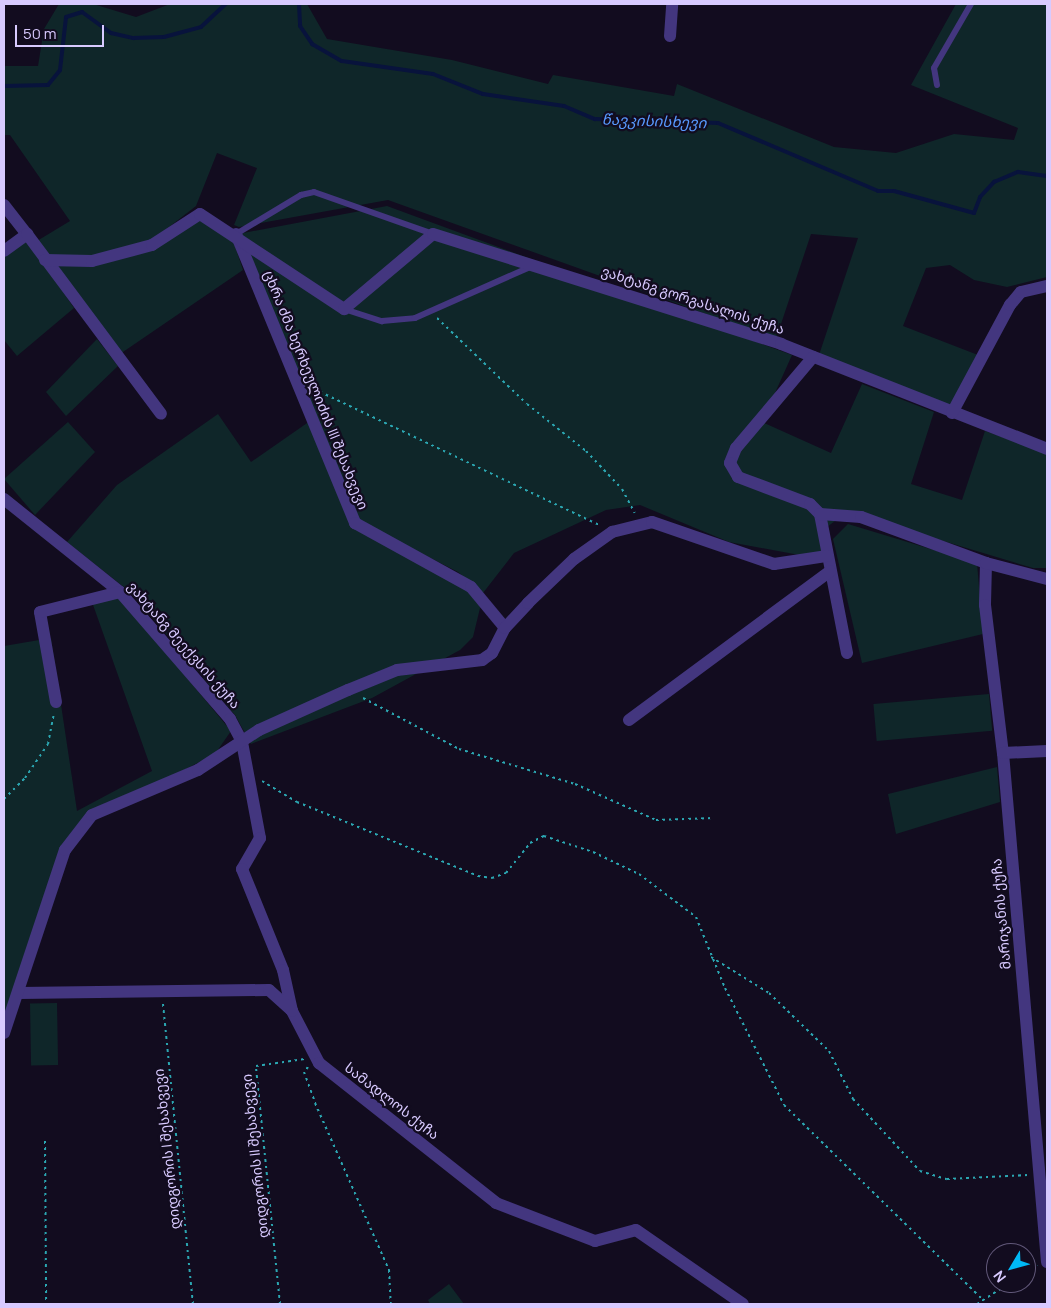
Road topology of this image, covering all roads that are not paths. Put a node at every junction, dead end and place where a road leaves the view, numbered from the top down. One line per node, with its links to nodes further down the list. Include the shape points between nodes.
1 (672, 4): 3 (street)
2 (971, 4): 4 (lane, via 934,68)
3 (670, 36)
4 (937, 85)
5 (4, 205): 6 (street)
6 (27, 234): 9 (street); 10 (street)
7 (236, 234): 8 (lane, via 301,195 314,192); 10 (street, via 196,214 152,245 92,261); 13 (street); 25 (street, ცხრა ძმა ხერხეულიძის III შესახვევი, via 355,522 471,587)
8 (433, 234): 11 (street, ვახტანგ გორგასალის ქუჩა); 13 (street)
9 (4, 251)
10 (45, 260): 16 (street)
11 (536, 264): 13 (lane, via 430,312 382,321); 14 (street, ვახტანგ გორგასალის ქუჩა)
12 (1047, 286): 15 (street, via 1021,292 1010,305)
13 (344, 309)
14 (813, 357): 15 (street, ვახტანგ გორგასალის ქუჩა); 19 (street, via 736,448 730,463 738,477 810,504)
15 (952, 413): 17 (street, ვახტანგ გორგასალის ქუჩა)
16 (162, 414)
17 (1047, 449)
18 (4, 499): 24 (street, ვახტანგ მეექვსის ქუჩა)
19 (820, 514): 20 (street); 21 (street, via 862,517)
20 (827, 556): 22 (street); 25 (street, via 774,564 699,541 668,526 640,522 612,532 574,559)
21 (986, 563): 23 (street); 31 (street, მარიჯანის ქუჩა, via 985,605)
22 (830, 571): 26 (street); 28 (street)
23 (1047, 579)
24 (120, 592): 27 (street, via 40,612); 29 (street, ვახტანგ მეექვსის ქუჩა, via 230,719)
25 (505, 628): 29 (street, via 492,653 482,660 397,670 348,690)
26 (846, 653)
27 (56, 702)
28 (630, 720)
29 (242, 742): 32 (street, via 198,770 92,815 66,850); 33 (street, სამადლოს ქუჩა, via 260,838 242,869 288,984)
30 (1047, 751): 31 (street)
31 (1003, 753): 35 (street, მარიჯანის ქუჩა)
32 (20, 993): 33 (street, via 269,990); 34 (street)
33 (292, 1011): 36 (street, სამადლოს ქუჩა, via 316,1057 496,1203 595,1241 636,1230)
34 (4, 1033)
35 (1047, 1262)
36 (743, 1304)

